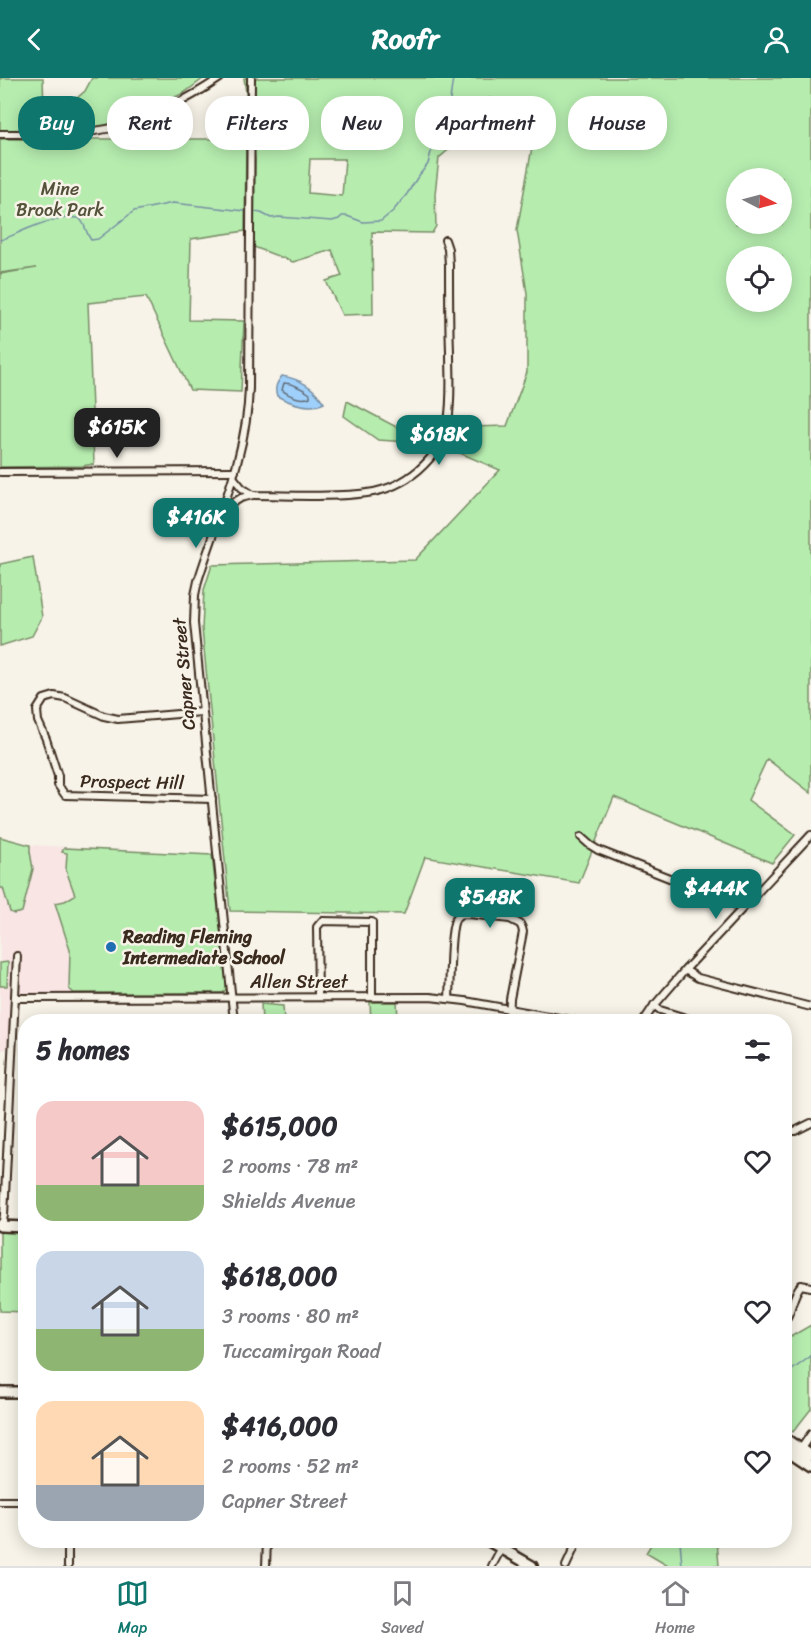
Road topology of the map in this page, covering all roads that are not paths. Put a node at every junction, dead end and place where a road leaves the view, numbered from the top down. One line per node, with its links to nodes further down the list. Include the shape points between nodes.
1 (220, 78): 3 (street, via 172,107 118,126 80,132)
2 (251, 78): 6 (street, Capner Street, via 248,405)
3 (0, 134)
4 (445, 240): 7 (street, via 449,265 450,400 445,430 432,455 406,480 378,491 350,495)
5 (0, 472): 6 (street)
6 (234, 474): 7 (street, via 242,488); 8 (street, Capner Street)
7 (253, 495): 8 (street)
8 (223, 509): 9 (street, Capner Street, via 195,595 194,631)
9 (202, 712): 10 (street, Capner Street); 10 (street, Prospect Hill, via 118,719 54,696 44,699 37,710 64,795)
10 (212, 799): 19 (street, Capner Street)
11 (811, 835): 13 (street)
12 (581, 837): 13 (street, via 598,850)
13 (743, 907): 15 (street)
14 (17, 956): 18 (street)
15 (686, 970): 21 (street); 22 (street, via 698,978)
16 (318, 997): 17 (street, Allen Street); 17 (street, via 316,927 322,921 372,922); 19 (street, Allen Street)
17 (372, 997): 20 (street, Allen Street)
18 (15, 998): 19 (street, Allen Street); 31 (street, via 4,1215)
19 (232, 998): 24 (street, Capner Street)
20 (449, 999): 23 (street, Allen Street); 23 (street, via 456,919 463,914 510,919 520,924 523,932)
21 (654, 1005): 27 (street); 28 (street)
22 (811, 1007)
23 (510, 1009): 25 (street); 26 (street, Allen Street)
24 (233, 1014)
25 (510, 1014)
26 (537, 1014)
27 (648, 1014)
28 (673, 1014)
29 (811, 1123): 30 (street)
30 (792, 1131)
31 (0, 1225): 32 (street)
32 (18, 1226)
33 (811, 1287): 34 (street, via 801,1285)
34 (792, 1303)
35 (0, 1392): 36 (street)
36 (18, 1392)
37 (811, 1434): 40 (street)
38 (792, 1445): 40 (street)
39 (792, 1450): 40 (street)
40 (799, 1452): 41 (street); 42 (street)
41 (811, 1456)
42 (811, 1466)
43 (0, 1501): 44 (street)
44 (18, 1501)
45 (68, 1548): 49 (street)
46 (267, 1548): 50 (street)
47 (574, 1548): 53 (street)
48 (501, 1549): 51 (street); 52 (street)
49 (68, 1566)
50 (267, 1566)
51 (492, 1566)
52 (532, 1566)
53 (566, 1566)

